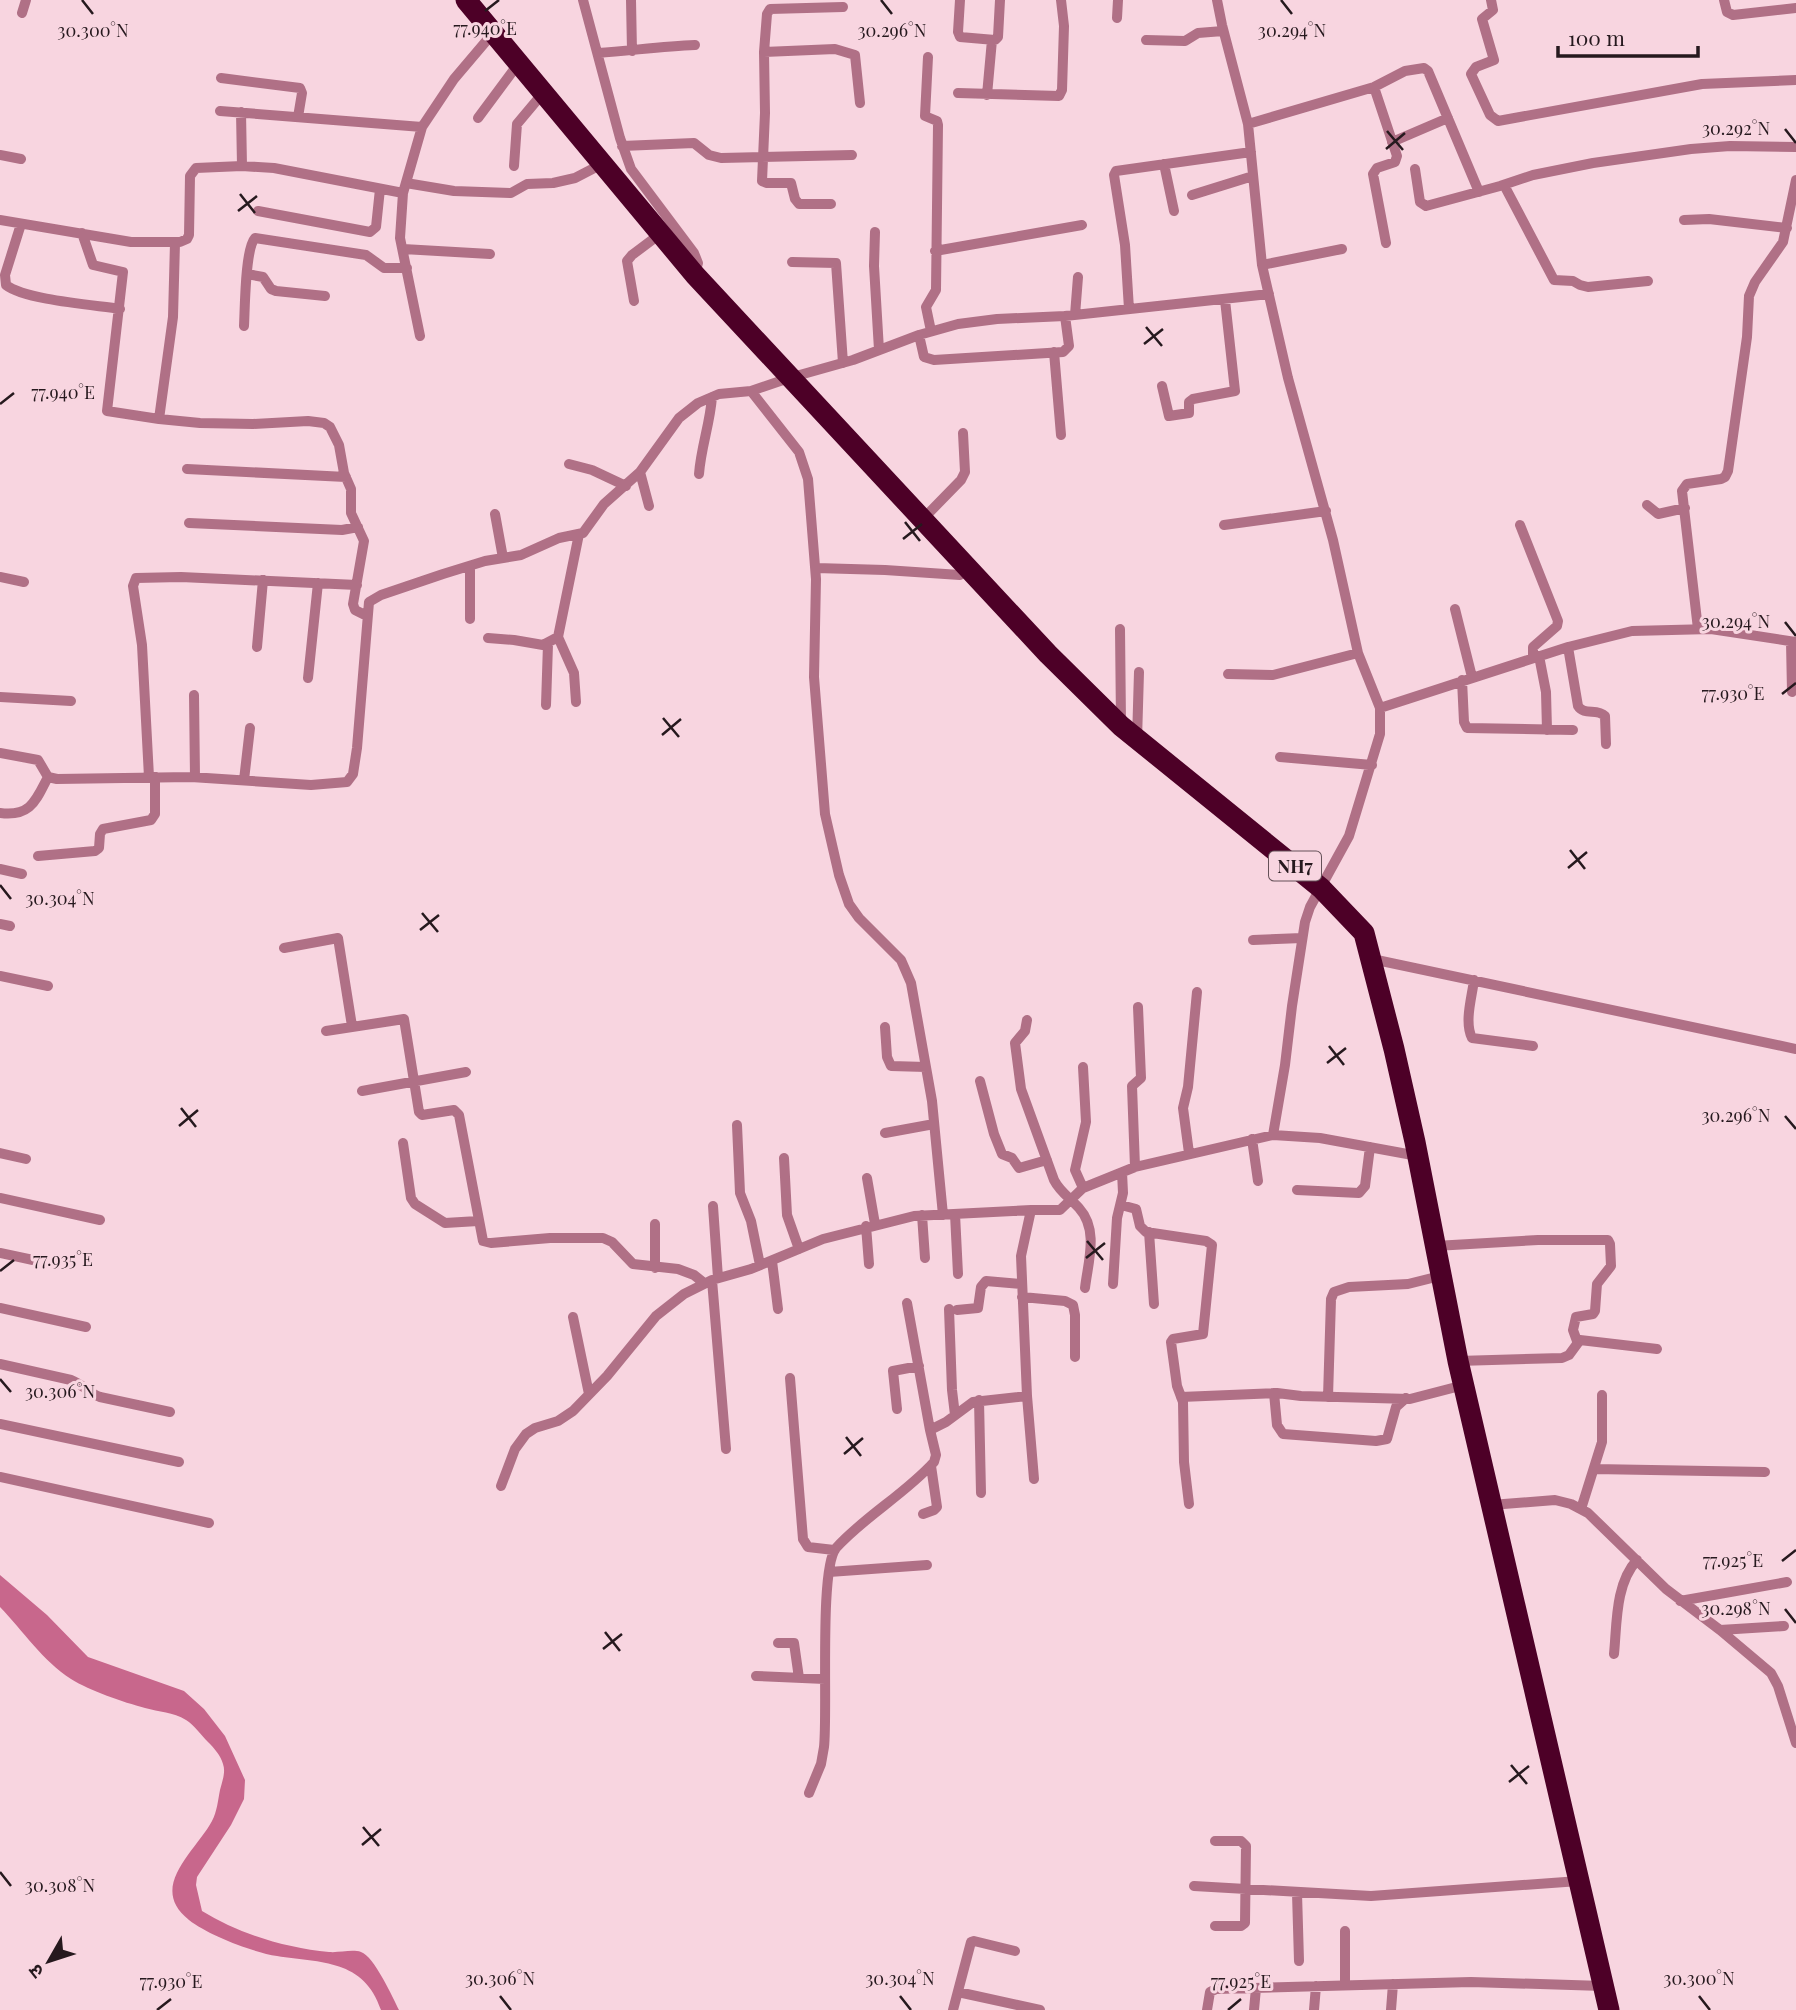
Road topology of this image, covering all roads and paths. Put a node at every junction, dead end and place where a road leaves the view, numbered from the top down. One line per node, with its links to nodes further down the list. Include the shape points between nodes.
1 (26, 0): 15 (street)
2 (466, 0): 18 (highway, NH7)
3 (583, 0): 24 (street)
4 (631, 0): 22 (street)
5 (960, 0): 19 (street, via 960,37)
6 (1000, 0): 19 (street, via 998,37)
7 (1060, 0): 32 (street, via 1064,26 1061,94)
8 (1118, 0): 16 (street)
9 (1217, 0): 17 (street)
10 (1491, 0): 28 (street, via 1493,10 1482,19 1494,60 1471,74 1490,115 1498,121 1702,83)
11 (1724, 0): 14 (street, via 1727,12 1733,15)
12 (784, 4): 13 (street); 23 (street, via 768,10)
13 (843, 7)
14 (1796, 8)
15 (22, 13)
16 (1117, 18)
17 (1223, 31): 20 (street, via 1198,33 1185,41); 39 (street)
18 (493, 33): 26 (highway, NH7); 40 (street)
19 (992, 40): 32 (street)
20 (1146, 40)
21 (695, 45): 22 (street)
22 (632, 51): 24 (street)
23 (764, 52): 33 (street, via 835,50 855,55); 47 (street)
24 (598, 53): 42 (street)
25 (928, 57): 76 (street, via 925,111 938,125)
26 (518, 64): 30 (highway, NH7); 37 (street)
27 (221, 78): 36 (street, via 300,88)
28 (1796, 80)
29 (1374, 87): 38 (street, via 1405,71 1424,68); 39 (street); 41 (street)
30 (543, 93): 49 (highway, NH7); 52 (street, via 517,124)
31 (958, 93): 32 (street)
32 (987, 95)
33 (860, 103)
34 (220, 111): 35 (street)
35 (241, 113): 36 (street); 51 (street)
36 (298, 117): 40 (street)
37 (478, 118)
38 (1448, 118): 41 (street); 59 (street)
39 (1248, 124): 44 (street)
40 (422, 127): 57 (street)
41 (1392, 142): 73 (street, via 1397,160 1373,174)
42 (622, 146): 47 (street, via 694,143 714,157); 82 (street, via 640,183 697,258)
43 (1796, 148): 56 (street, via 1690,149 1553,170)
44 (1251, 152): 50 (street); 54 (street)
45 (0, 155): 48 (street)
46 (852, 155): 47 (street)
47 (762, 158): 61 (street, via 764,183 791,183 799,204)
48 (21, 159)
49 (602, 164): 57 (street, via 575,178 527,184 511,193); 71 (highway, NH7)
50 (1164, 164): 63 (street); 90 (street, via 1121,169 1114,175)
51 (242, 166): 58 (street); 72 (street, via 193,169 189,235)
52 (514, 166)
53 (1415, 169): 59 (street, via 1420,202 1426,206)
54 (1252, 176): 60 (street); 79 (street)
55 (1796, 180): 68 (street)
56 (1504, 185): 59 (street); 84 (street, via 1554,280 1588,287)
57 (405, 188): 58 (street); 74 (street, via 400,220)
58 (380, 189): 62 (street, via 376,227 370,232)
59 (1479, 192)
60 (1192, 195)
61 (831, 204)
62 (258, 211)
63 (1174, 211)
64 (0, 220): 66 (street)
65 (1684, 220): 68 (street)
66 (20, 224): 70 (street); 89 (street, via 6,285 49,298)
67 (1082, 225): 76 (street)
68 (1787, 229): 114 (street, via 1749,296 1728,471 1721,479 1683,487)
69 (875, 232): 96 (street)
70 (82, 233): 72 (street, via 150,244); 89 (street, via 93,265 123,272)
71 (660, 234): 82 (highway, NH7); 88 (street, via 627,261)
72 (175, 243): 103 (street, via 173,317)
73 (1386, 243)
74 (403, 249): 77 (street); 80 (street)
75 (1342, 249): 79 (street)
76 (935, 251): 93 (street, via 936,290 926,307)
77 (490, 254)
78 (792, 262): 98 (street, via 836,263)
79 (1262, 265): 85 (street)
80 (407, 268): 81 (street, via 384,268 358,253 259,238 251,242); 95 (street)
81 (247, 274): 86 (street, via 263,276 276,291); 92 (street)
82 (695, 275): 99 (highway, NH7)
83 (1078, 277): 91 (street)
84 (1648, 281)
85 (1269, 294): 87 (street); 115 (street)
86 (325, 296)
87 (1225, 300): 90 (street); 100 (street, via 1235,391 1190,400 1190,412 1169,416)
88 (634, 301)
89 (120, 309): 103 (street, via 107,411)
90 (1129, 309): 91 (street)
91 (1070, 316): 93 (street, via 958,324); 97 (street, via 1069,346)
92 (244, 326)
93 (931, 331): 94 (street)
94 (919, 335): 96 (street); 97 (street, via 922,353 928,359)
95 (420, 336)
96 (880, 350): 98 (street)
97 (1054, 352): 105 (street)
98 (843, 363): 99 (street)
99 (789, 378): 101 (street); 117 (highway, NH7)
100 (1162, 386)
101 (751, 391): 102 (street); 125 (street, via 805,465)
102 (712, 397): 108 (street, via 679,418); 109 (street)
103 (159, 419): 110 (street, via 213,424 324,423 335,433)
104 (963, 433): 117 (street, via 965,471 961,480)
105 (1061, 435)
106 (569, 464): 111 (street)
107 (187, 469): 110 (street)
108 (640, 472): 111 (street); 113 (street)
109 (699, 474)
110 (346, 477): 121 (street, via 352,494 351,513)
111 (626, 486): 122 (street)
112 (1647, 505): 114 (street, via 1658,514)
113 (649, 506)
114 (1685, 508): 136 (street)
115 (1326, 511): 119 (street); 143 (street)
116 (495, 514): 123 (street)
117 (922, 520): 126 (highway, NH7)
118 (189, 523): 121 (street)
119 (1224, 525)
120 (1520, 525): 144 (street, via 1558,621 1533,647)
121 (358, 527): 131 (street, via 364,541)
122 (579, 534): 123 (street); 137 (street)
123 (503, 558): 124 (street)
124 (470, 566): 133 (street, via 374,598); 134 (street)
125 (816, 568): 126 (street); 188 (street, via 814,677 821,780 833,851 849,904 907,970)
126 (966, 573): 159 (highway, NH7)
127 (0, 578): 129 (street)
128 (263, 580): 130 (street); 141 (street); 165 (street, via 140,577 134,581)
129 (24, 582)
130 (318, 583): 131 (street); 147 (street)
131 (357, 585): 133 (street, via 354,607)
132 (1455, 610): 148 (street)
133 (367, 616): 167 (street, via 362,703 351,779 336,785)
134 (470, 619)
135 (1121, 629): 159 (street)
136 (1698, 629): 139 (street); 142 (street, via 1632,631)
137 (558, 637): 140 (street); 153 (street, via 571,663)
138 (488, 638): 140 (street)
139 (1794, 642): 149 (street)
140 (548, 644): 154 (street)
141 (257, 647)
142 (1568, 647): 144 (street); 160 (street, via 1578,706 1605,716)
143 (1359, 653): 146 (street, via 1273,675); 155 (street)
144 (1536, 657): 148 (street); 157 (street, via 1546,692)
145 (1139, 672): 159 (street)
146 (1228, 674)
147 (308, 678)
148 (1467, 679): 155 (street); 157 (street, via 1467,728)
149 (1792, 692)
150 (194, 695): 166 (street)
151 (0, 697): 152 (street)
152 (71, 701)
153 (576, 702)
154 (546, 705)
155 (1380, 708): 163 (street, via 1380,734)
156 (250, 728): 167 (street)
157 (1547, 730): 158 (street)
158 (1573, 730)
159 (1129, 733): 172 (highway, NH7)
160 (1606, 744)
161 (0, 753): 164 (street, via 37,760)
162 (1280, 757): 163 (street)
163 (1372, 765): 172 (street, via 1349,836)
164 (48, 777): 165 (street); 168 (street, via 30,808)
165 (152, 777): 166 (street); 169 (street, via 155,814 151,820 103,829 95,851)
166 (195, 777): 167 (street)
167 (244, 780)
168 (0, 813)
169 (38, 856)
170 (0, 869): 171 (street)
171 (22, 874)
172 (1321, 888): 173 (street, via 1310,907); 176 (highway, NH7, via 1364,933)
173 (1302, 938): 174 (street); 197 (street)
174 (1253, 940)
175 (284, 948): 183 (street, via 338,938)
176 (1372, 959): 178 (street); 203 (highway, NH7)
177 (0, 975): 179 (street)
178 (1474, 980): 186 (street, via 1472,1038); 187 (street)
179 (48, 986)
180 (1197, 992): 202 (street, via 1183,1108)
181 (1138, 1007): 207 (street, via 1141,1078 1132,1086)
182 (1027, 1020): 206 (street, via 1026,1031 1015,1043 1018,1076)
183 (352, 1027): 185 (street); 192 (street, via 404,1018)
184 (885, 1027): 188 (street, via 891,1066)
185 (326, 1031)
186 (1533, 1046)
187 (1796, 1049)
188 (926, 1067): 194 (street)
189 (1083, 1067): 211 (street, via 1086,1122 1074,1170)
190 (466, 1072): 192 (street)
191 (980, 1081): 206 (street, via 1002,1154 1013,1158 1019,1168)
192 (412, 1082): 193 (street); 222 (street, via 420,1114 454,1110 459,1115)
193 (362, 1091)
194 (934, 1124): 196 (street); 218 (street)
195 (737, 1125): 233 (street, via 740,1194)
196 (885, 1133)
197 (1273, 1135): 198 (street); 200 (street)
198 (1252, 1139): 202 (street); 210 (street)
199 (402, 1143): 222 (street, via 415,1204 445,1223)
200 (1370, 1147): 203 (street); 212 (street, via 1365,1186 1359,1193)
201 (0, 1153): 205 (street)
202 (1189, 1153): 207 (street)
203 (1418, 1156): 226 (highway, NH7)
204 (783, 1158): 227 (street, via 788,1215)
205 (26, 1159)
206 (1047, 1160): 214 (street, via 1057,1187)
207 (1135, 1167): 208 (street)
208 (1122, 1172): 211 (street); 215 (street)
209 (867, 1178): 224 (street)
210 (1258, 1181)
211 (1083, 1188): 214 (street)
212 (1297, 1190)
213 (0, 1198): 221 (street)
214 (1071, 1200): 217 (street, via 1060,1210); 240 (street, via 1085,1216 1090,1234)
215 (1121, 1205): 225 (street, via 1136,1209 1143,1230); 239 (street)
216 (713, 1206): 237 (street)
217 (1031, 1210): 219 (street); 238 (street, via 1021,1256)
218 (943, 1214): 219 (street); 220 (street)
219 (955, 1214): 235 (street)
220 (922, 1215): 224 (street); 229 (street)
221 (100, 1220)
222 (478, 1221): 234 (street, via 487,1243 603,1238 634,1264)
223 (655, 1224): 234 (street)
224 (871, 1225): 227 (street); 232 (street)
225 (1149, 1232): 243 (street); 260 (street, via 1212,1245 1203,1334 1171,1342)
226 (1435, 1246): 236 (highway, NH7); 248 (street, via 1606,1239 1611,1244 1611,1266 1597,1284 1594,1313 1574,1320)
227 (799, 1249): 231 (street)
228 (0, 1253): 230 (street)
229 (925, 1258)
230 (33, 1260)
231 (772, 1261): 233 (street); 245 (street)
232 (869, 1264)
233 (760, 1265): 237 (street)
234 (655, 1268): 237 (street)
235 (958, 1274)
236 (1440, 1276): 251 (highway, NH7); 261 (street, via 1334,1292)
237 (711, 1280): 257 (street, via 656,1316); 269 (street)
238 (1022, 1284): 241 (street); 266 (street, via 986,1281 978,1308 953,1310)
239 (1113, 1284)
240 (1085, 1288)
241 (1023, 1297): 250 (street, via 1073,1305); 259 (street)
242 (908, 1303): 253 (street)
243 (1154, 1304)
244 (0, 1308): 247 (street)
245 (778, 1309)
246 (573, 1317): 257 (street)
247 (86, 1327)
248 (1577, 1341): 249 (street); 251 (street, via 1562,1358)
249 (1657, 1349)
250 (1075, 1357)
251 (1458, 1362): 255 (highway, NH7)
252 (0, 1364): 265 (street, via 71,1380 100,1397)
253 (919, 1366): 264 (street, via 892,1373); 268 (street)
254 (790, 1378): 283 (street, via 803,1539 808,1547)
255 (1464, 1385): 262 (street); 279 (highway, NH7)
256 (1274, 1393): 260 (street); 261 (street); 262 (street, via 1277,1425 1283,1434 1376,1441 1387,1439 1397,1405)
257 (589, 1394): 276 (street, via 565,1417 526,1434)
258 (1602, 1395): 272 (street, via 1603,1438)
259 (1027, 1396): 263 (street); 275 (street)
260 (1181, 1397): 278 (street)
261 (1328, 1397): 262 (street)
262 (1406, 1398)
263 (979, 1400): 266 (street); 277 (street)
264 (897, 1409)
265 (170, 1412)
266 (955, 1415): 268 (street)
267 (0, 1424): 270 (street)
268 (930, 1430): 271 (street, via 936,1455)
269 (726, 1449)
270 (179, 1462)
271 (931, 1466): 281 (street, via 937,1507); 283 (street)
272 (1594, 1469): 273 (street); 280 (street)
273 (1765, 1472)
274 (0, 1477): 282 (street)
275 (1034, 1479)
276 (501, 1486)
277 (981, 1493)
278 (1189, 1504)
279 (1491, 1505): 280 (street, via 1555,1500); 299 (highway, NH7)
280 (1581, 1508): 284 (street)
281 (923, 1514)
282 (209, 1523)
283 (834, 1550): 286 (street)
284 (1637, 1560): 288 (street); 292 (street, via 1621,1594)
285 (927, 1565): 286 (street)
286 (829, 1573): 295 (street)
287 (1787, 1582): 288 (street)
288 (1680, 1601): 290 (street)
289 (1784, 1626): 290 (street)
290 (1720, 1630): 296 (street, via 1776,1680)
291 (778, 1643): 294 (street, via 794,1643)
292 (1614, 1654)
293 (756, 1676): 294 (street)
294 (799, 1678): 295 (street)
295 (825, 1679): 297 (street, via 824,1747)
296 (1796, 1743)
297 (809, 1793)
298 (1215, 1841): 301 (street, via 1246,1844)
299 (1579, 1881): 302 (street, via 1371,1896); 310 (highway, NH7)
300 (1194, 1886): 301 (street)
301 (1245, 1889): 302 (street); 303 (street, via 1243,1925)
302 (1297, 1893): 306 (street)
303 (1215, 1926)
304 (1345, 1931): 308 (street)
305 (1015, 1951): 312 (street, via 972,1941)
306 (1299, 1961)
307 (1394, 1984): 308 (street); 310 (street); 318 (street)
308 (1345, 1985): 309 (street)
309 (1316, 1986): 311 (street); 317 (street)
310 (1603, 1986): 319 (highway, NH7)
311 (1256, 1988): 315 (street, via 1213,1990); 316 (street)
312 (958, 1992): 313 (street); 314 (street)
313 (953, 2010)
314 (1040, 2010)
315 (1207, 2010)
316 (1254, 2010)
317 (1314, 2010)
318 (1391, 2010)
319 (1609, 2010)

